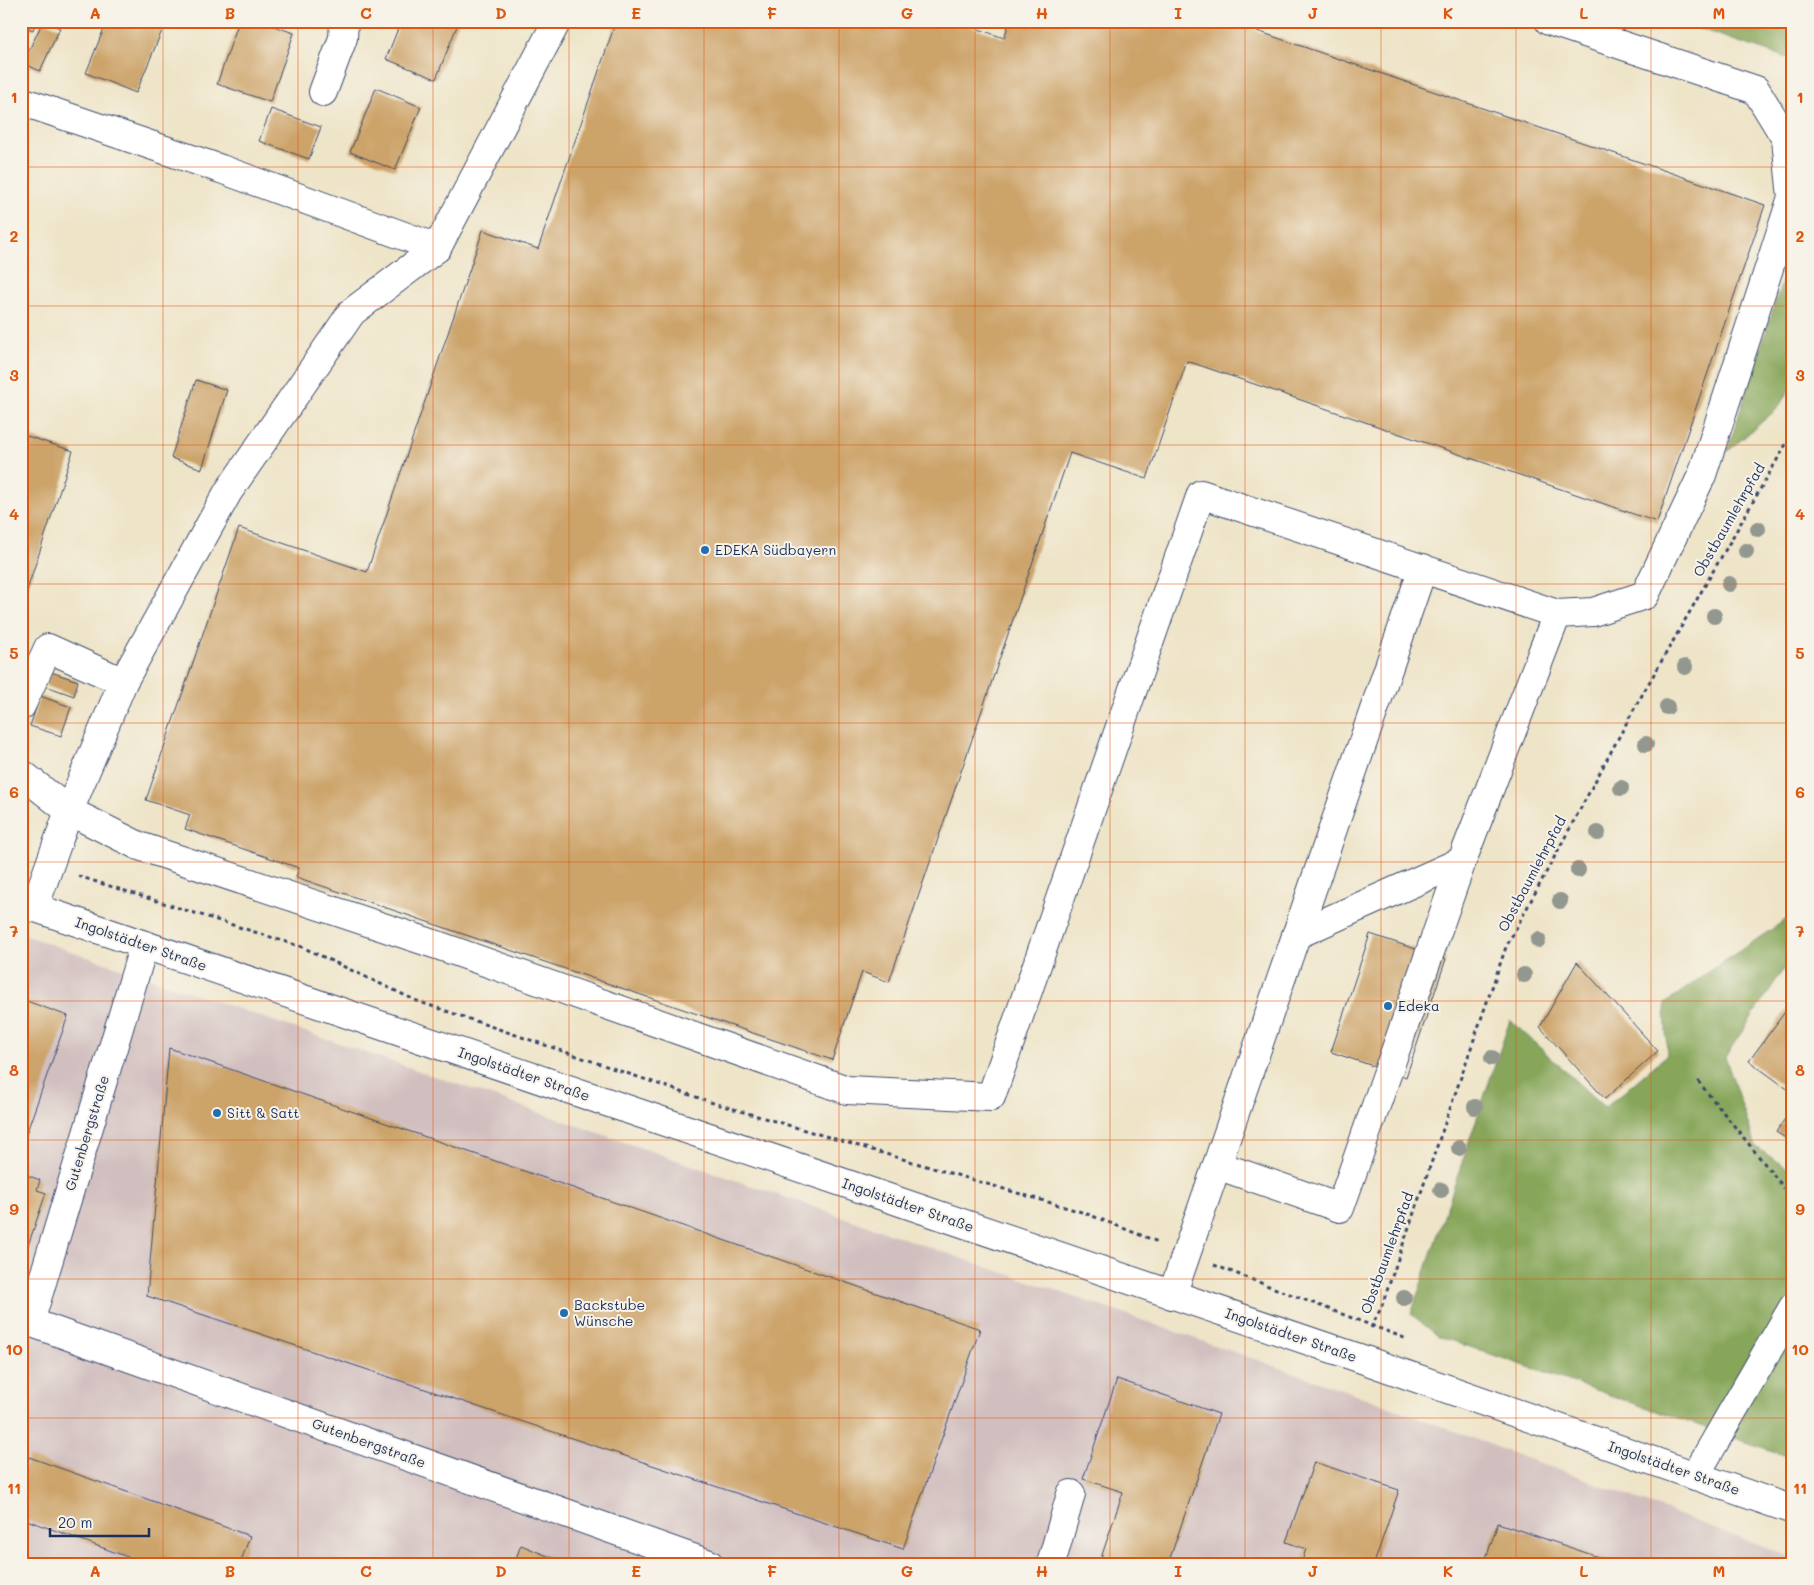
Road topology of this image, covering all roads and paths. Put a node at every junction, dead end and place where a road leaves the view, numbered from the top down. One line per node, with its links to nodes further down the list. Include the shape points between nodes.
1 (344, 21): 4 (street, via 343,38)
2 (557, 21): 6 (street)
3 (1549, 21): 9 (street, via 1756,90 1786,139 1792,197 1702,474 1645,595 1593,612)
4 (322, 92)
5 (21, 102): 6 (street, via 221,169)
6 (438, 248): 10 (street, via 352,312 228,492)
7 (1793, 432): 26 (path, Obstbaumlehrpfad, via 1634,709 1506,946)
8 (1422, 568): 9 (street); 13 (street, via 1201,494 990,1097 847,1090 440,946 139,846); 17 (street)
9 (1557, 614): 14 (street)
10 (123, 682): 11 (street, via 48,648); 13 (street)
11 (21, 706)
12 (21, 773): 13 (street)
13 (69, 811): 15 (street)
14 (1462, 861): 17 (street); 20 (street, via 1340,1208)
15 (50, 867): 16 (street); 22 (path, via 302,947 417,1001 704,1100 1085,1213)
16 (28, 905): 18 (street, Ingolstädter Straße)
17 (1296, 935): 20 (street)
18 (144, 945): 23 (street, Ingolstädter Straße); 25 (street, Gutenbergstraße)
19 (1698, 1081): 21 (path)
20 (1217, 1165): 22 (street)
21 (1793, 1199)
22 (1186, 1254): 23 (street); 26 (path)
23 (1172, 1295): 28 (street, Ingolstädter Straße)
24 (1793, 1307): 29 (street)
25 (26, 1321): 32 (street, Gutenbergstraße)
26 (1372, 1327): 27 (path); 28 (path, Obstbaumlehrpfad)
27 (1408, 1340)
28 (1358, 1358): 29 (street, Ingolstädter Straße)
29 (1695, 1476): 31 (street, Ingolstädter Straße)
30 (1071, 1494): 33 (street)
31 (1793, 1510)
32 (709, 1564)
33 (1051, 1564)

